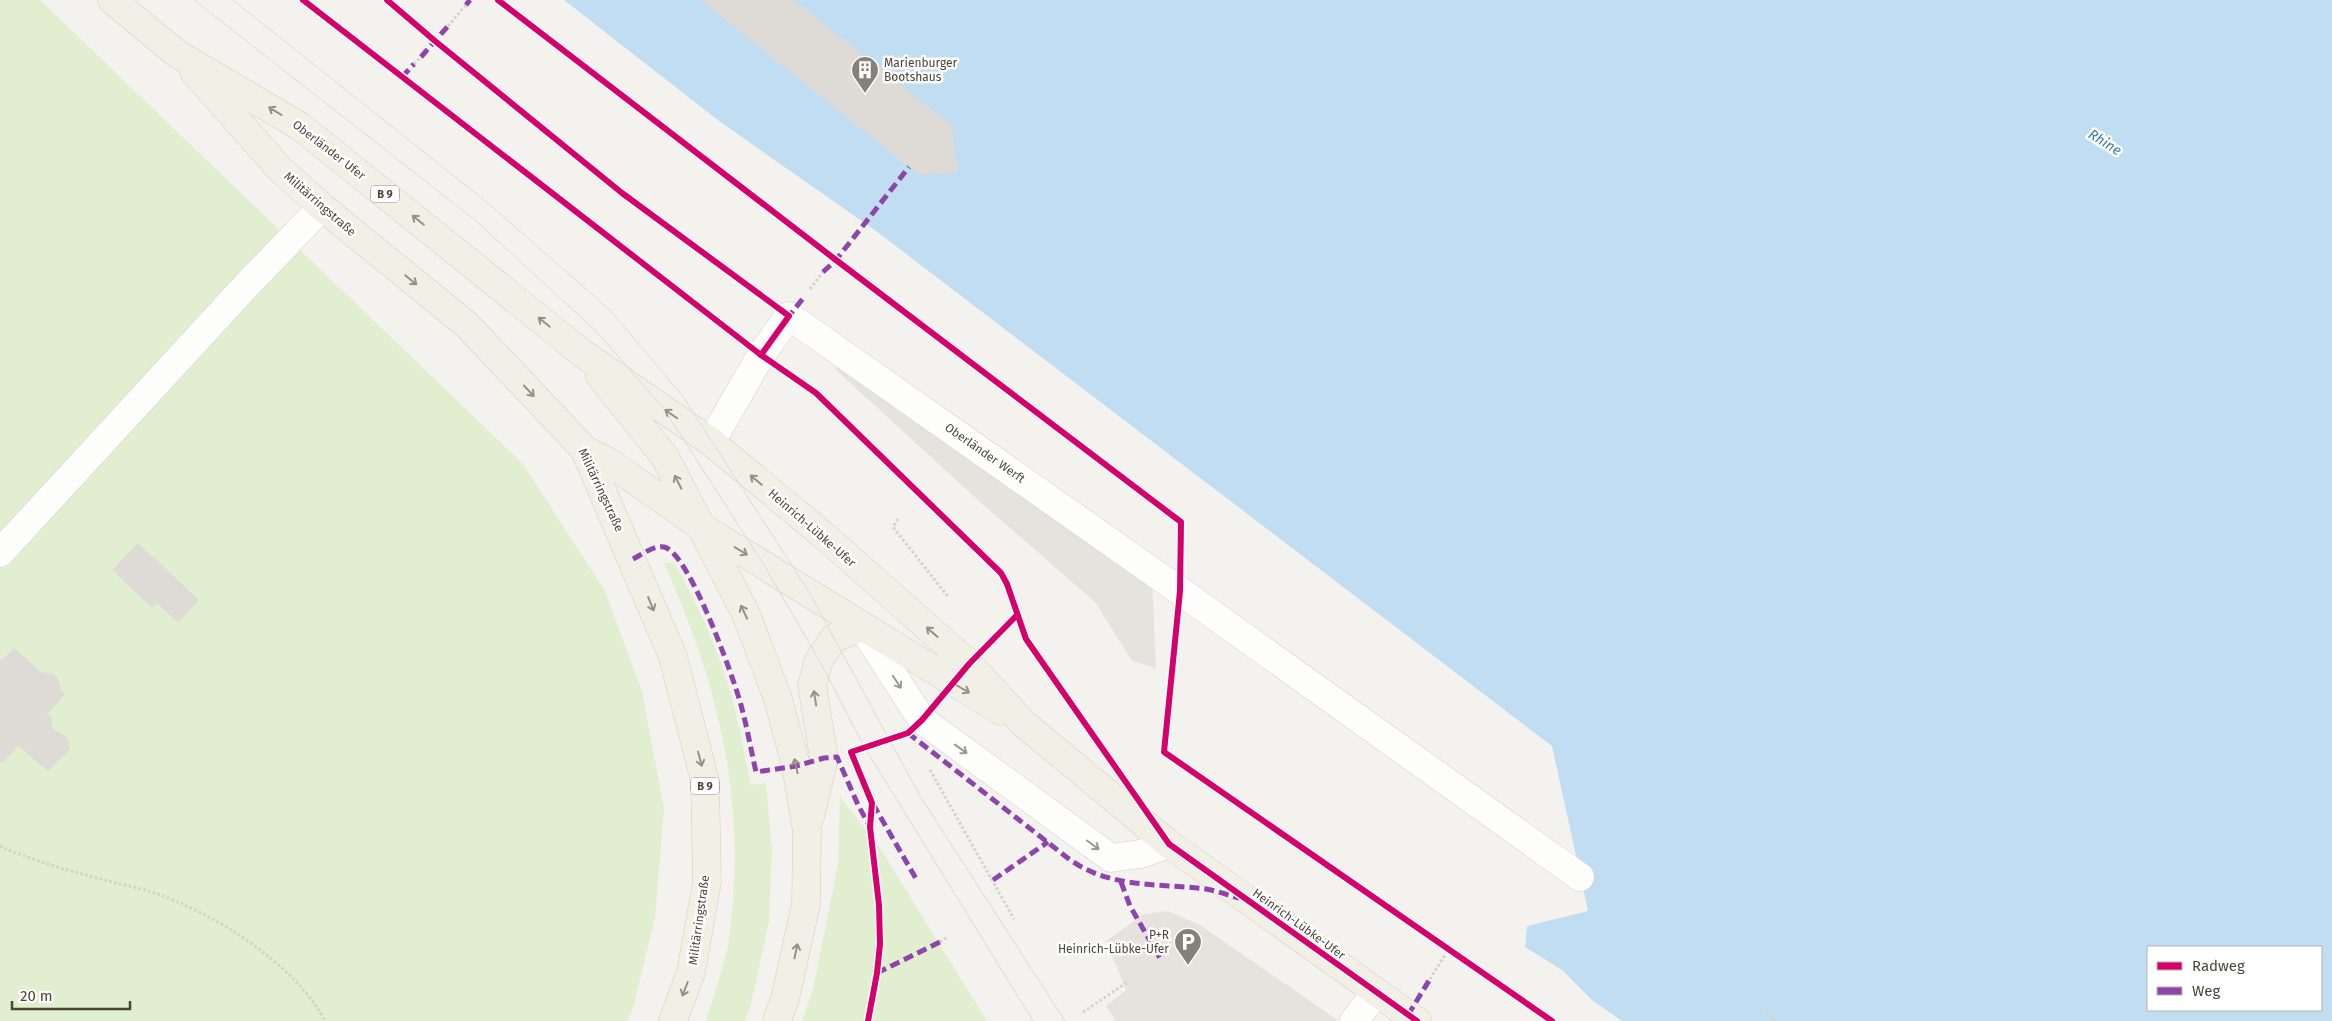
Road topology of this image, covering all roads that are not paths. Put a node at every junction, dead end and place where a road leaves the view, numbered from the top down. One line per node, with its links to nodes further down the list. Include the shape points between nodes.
1 (112, 0): 2 (main road, Oberländer Ufer / B 9)
2 (176, 53): 3 (main road, Militärringstraße / B 9, via 280,169); 4 (main road, Oberländer Ufer / B 9, one-way to 2, via 301,127)
3 (322, 207): 6 (main road, Militärringstraße / B 9, one-way to 6, via 467,325); 8 (lane)
4 (582, 353): 5 (main road, Heinrich-Lübke-Ufer, one-way to 4); 7 (main road, B 9, one-way to 4, via 665,457)
5 (711, 442): 10 (main road, Heinrich-Lübke-Ufer, one-way to 5, via 969,664 822,534); 13 (lane, Oberländer Werft, via 761,355 797,306 1180,591)
6 (585, 450): 7 (main road, Heinrich-Lübke-Ufer, via 609,462); 15 (main road, Militärringstraße / B 9, one-way to 15, via 673,657 705,781 707,882 691,972)
7 (700, 526): 9 (main road, Heinrich-Lübke-Ufer, one-way to 9); 11 (main road, B 9, one-way to 7, via 796,766 778,698 746,614)
8 (0, 553)
9 (862, 627): 10 (main road, Heinrich-Lübke-Ufer, one-way to 10); 11 (main road, B 9, one-way to 9, via 824,758 812,685 819,660 834,638); 12 (lane, one-way to 12, via 922,720 1111,858 1140,854)
10 (1024, 724): 12 (main road, Heinrich-Lübke-Ufer)
11 (807, 831): 16 (main road, B 9, one-way to 11, via 786,999 806,904)
12 (1169, 844): 14 (main road, Heinrich-Lübke-Ufer)
13 (1580, 877)
14 (1376, 993): 17 (lane); 18 (main road, Heinrich-Lübke-Ufer)
15 (673, 1021)
16 (777, 1021)
17 (1354, 1021)
18 (1417, 1021)

